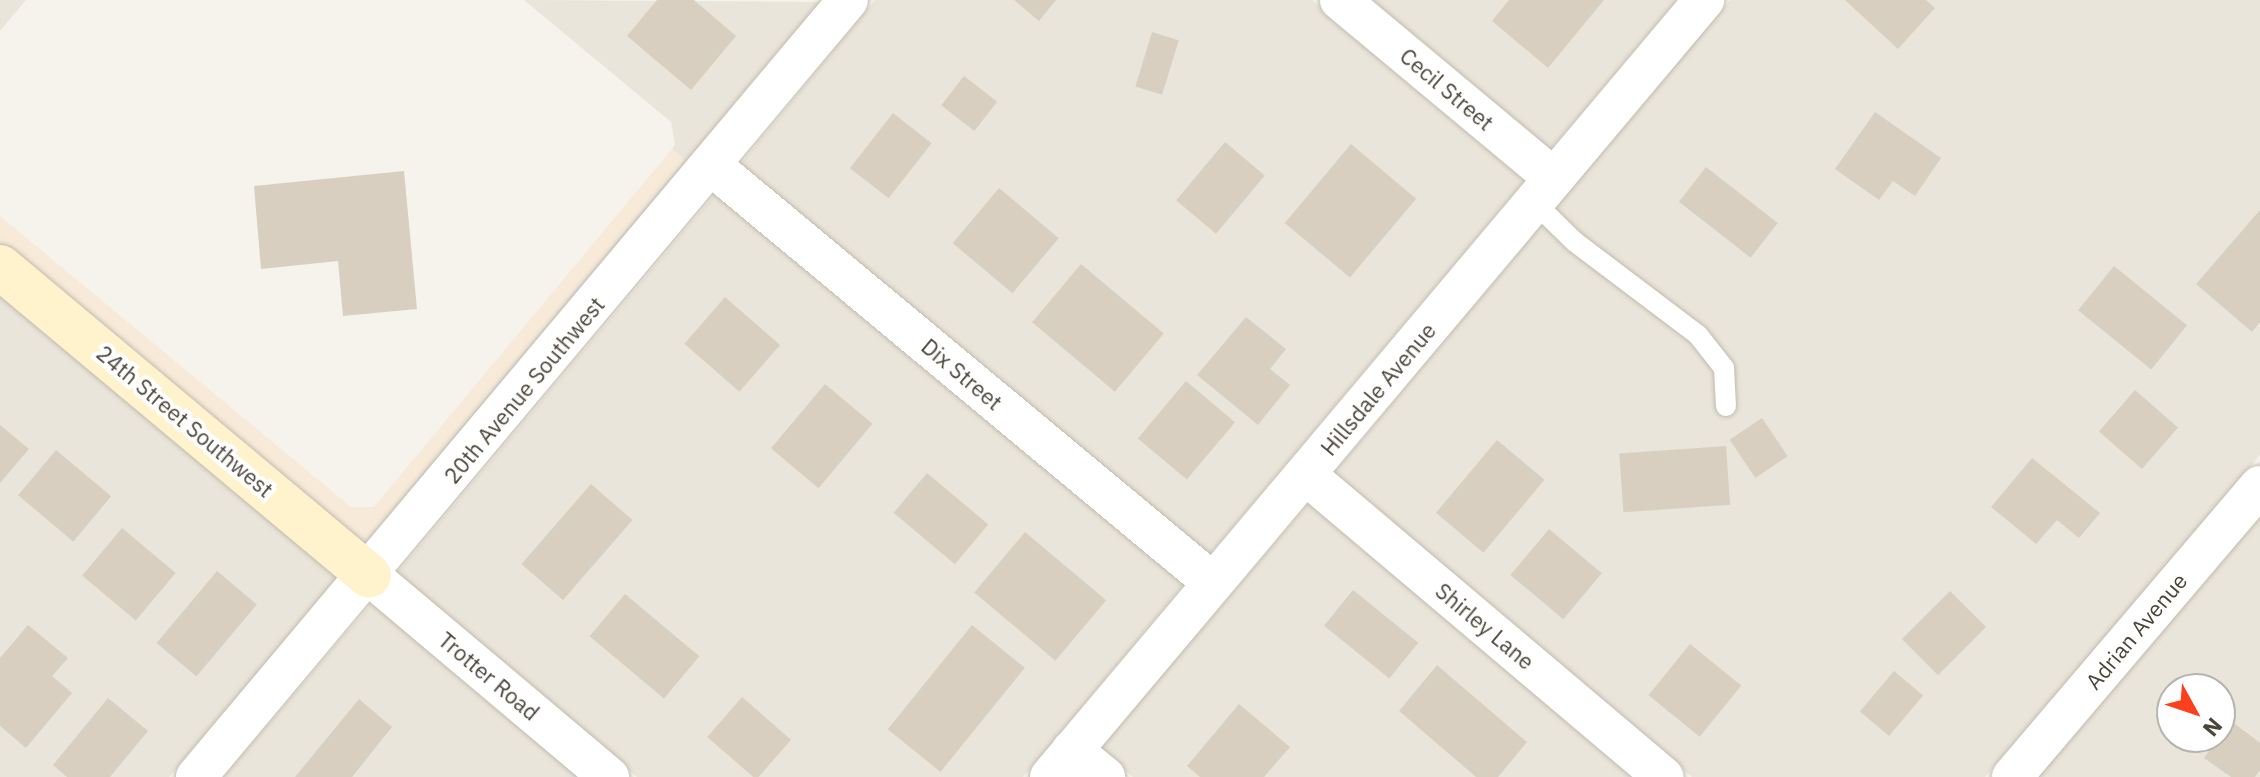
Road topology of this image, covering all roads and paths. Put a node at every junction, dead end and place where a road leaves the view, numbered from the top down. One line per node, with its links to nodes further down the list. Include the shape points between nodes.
1 (1340, 0): 5 (street, Cecil Street)
2 (1704, 0): 5 (street, Hillsdale Avenue)
3 (847, 1): 4 (street, 20th Avenue Southwest)
4 (712, 166): 10 (street, 20th Avenue Southwest); 11 (street, Dix Street)
5 (1544, 190): 7 (lane, via 1575,242 1698,335 1724,368); 8 (street, Hillsdale Avenue)
6 (0, 267): 10 (street, 24th Street Southwest)
7 (1726, 406)
8 (1306, 475): 11 (street, Hillsdale Avenue); 16 (street, Shirley Lane)
9 (2260, 486): 17 (street, Adrian Avenue)
10 (369, 575): 13 (street, 20th Avenue Southwest); 14 (street, Trotter Road)
11 (1212, 582): 12 (street, Hillsdale Avenue)
12 (1061, 763): 15 (street)
13 (196, 777)
14 (609, 777)
15 (1105, 777)
16 (1664, 777)
17 (2012, 777)

